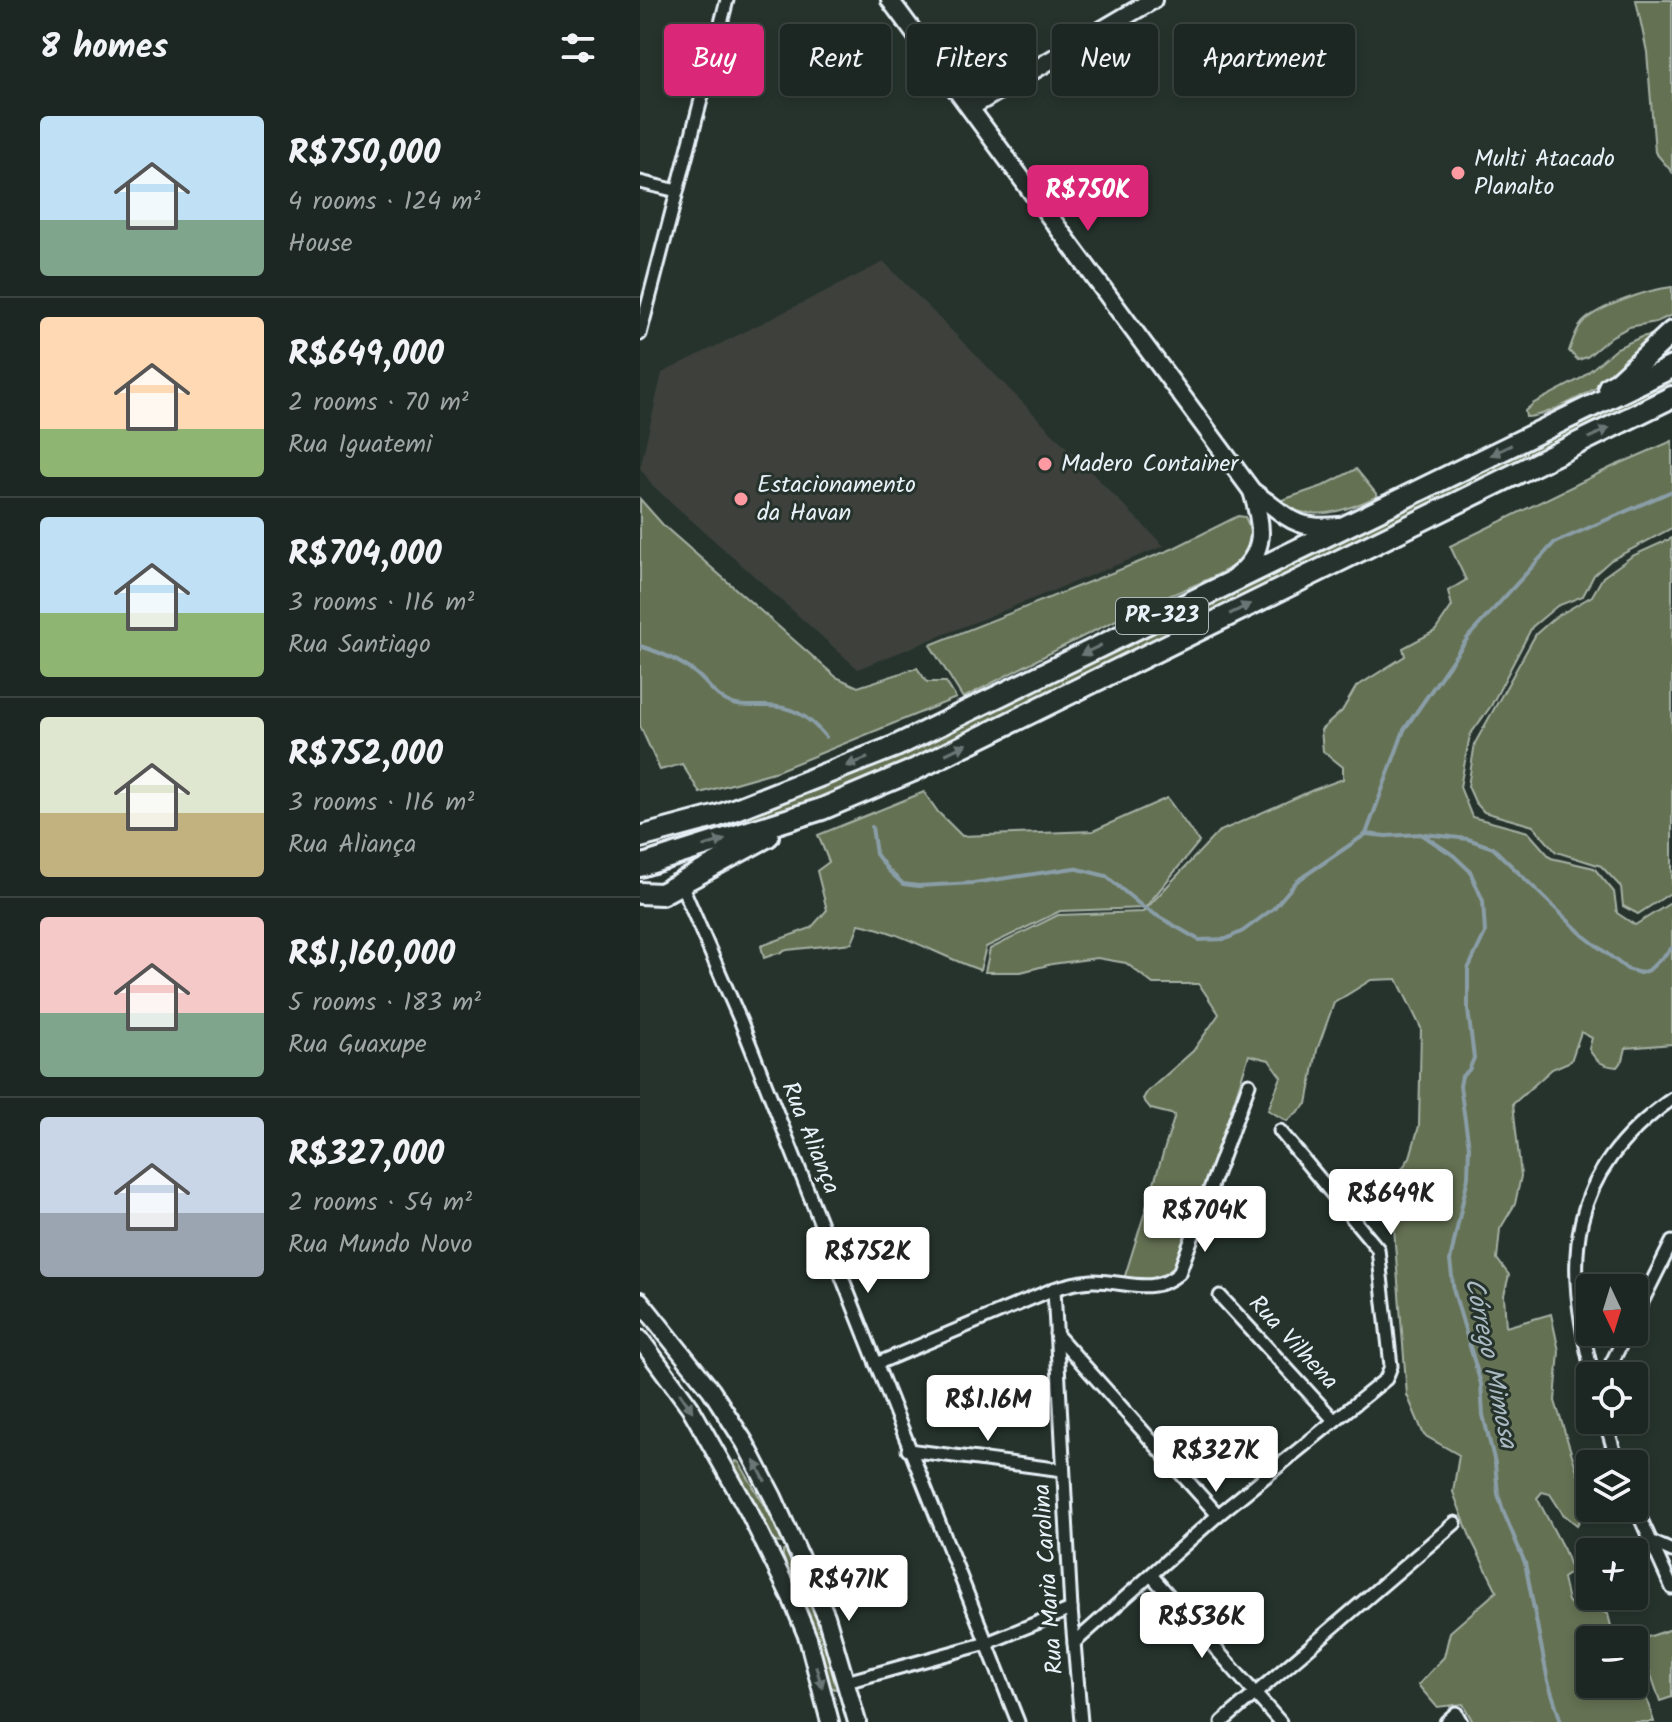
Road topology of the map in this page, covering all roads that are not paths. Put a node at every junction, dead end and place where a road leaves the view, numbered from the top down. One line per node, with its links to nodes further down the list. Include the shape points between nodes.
1 (727, 0): 6 (street)
2 (890, 0): 4 (street)
3 (1153, 0): 4 (street)
4 (971, 107): 12 (street)
5 (640, 182): 6 (street)
6 (677, 191): 8 (street)
7 (1672, 332): 11 (highway, via 1618,382 1559,415)
8 (640, 334)
9 (1672, 367): 11 (highway, PR-323)
10 (1672, 397): 15 (highway, PR-323, one-way to 10, via 912,771)
11 (1551, 426): 13 (highway, PR-323, one-way to 13)
12 (1252, 491): 13 (street, via 1298,525); 14 (street, via 1261,537 1258,550 1245,569)
13 (1349, 525): 14 (highway, PR-323)
14 (1222, 586): 16 (highway, PR-323, one-way to 16, via 896,746)
15 (822, 809): 19 (highway, PR-323, one-way to 15); 20 (highway)
16 (718, 816): 17 (highway, PR-323); 18 (highway)
17 (640, 837)
18 (640, 848)
19 (640, 866)
20 (681, 884): 21 (highway, via 661,894); 33 (street, Rua Aliança)
21 (640, 893)
22 (1249, 1084): 26 (street, via 1179,1273 1154,1287 1095,1281)
23 (1672, 1099): 32 (street, via 1641,1122 1614,1153 1581,1215 1576,1267)
24 (1280, 1131): 34 (street, via 1369,1235 1381,1262 1391,1366 1386,1379)
25 (1672, 1242): 27 (street)
26 (1054, 1289): 30 (street, Rua Maria Carolina); 33 (street)
27 (1648, 1290)
28 (1220, 1296): 34 (street, Rua Vilhena)
29 (640, 1301): 40 (street, one-way to 29, via 739,1434)
30 (1056, 1334): 36 (street, Rua Maria Carolina); 37 (street)
31 (640, 1339): 43 (street, one-way to 43, via 707,1434)
32 (1590, 1362)
33 (876, 1364): 35 (street, Rua Aliança)
34 (1333, 1419): 37 (street)
35 (908, 1450): 36 (street); 47 (street, Rua Aliança)
36 (1063, 1470): 46 (street, Rua Maria Carolina)
37 (1218, 1515): 44 (street)
38 (1643, 1522): 41 (street)
39 (1455, 1523): 50 (street)
40 (793, 1542): 43 (street); 49 (street, via 826,1616)
41 (1652, 1542): 42 (street); 45 (street)
42 (1672, 1551)
43 (769, 1553): 52 (street, one-way to 52, via 808,1638)
44 (1151, 1575): 48 (street); 50 (street)
45 (1672, 1585)
46 (1071, 1609): 47 (street); 48 (street, Rua Maria Carolina)
47 (987, 1643): 49 (street); 55 (street, Rua Aliança)
48 (1074, 1643): 56 (street, Rua Maria Carolina)
49 (846, 1682): 51 (street)
50 (1253, 1693): 57 (street); 58 (street)
51 (851, 1699): 52 (street); 54 (street)
52 (828, 1714)
53 (1458, 1718): 59 (street)
54 (857, 1722)
55 (1018, 1722)
56 (1081, 1722)
57 (1222, 1722)
58 (1280, 1722)
59 (1446, 1722)

